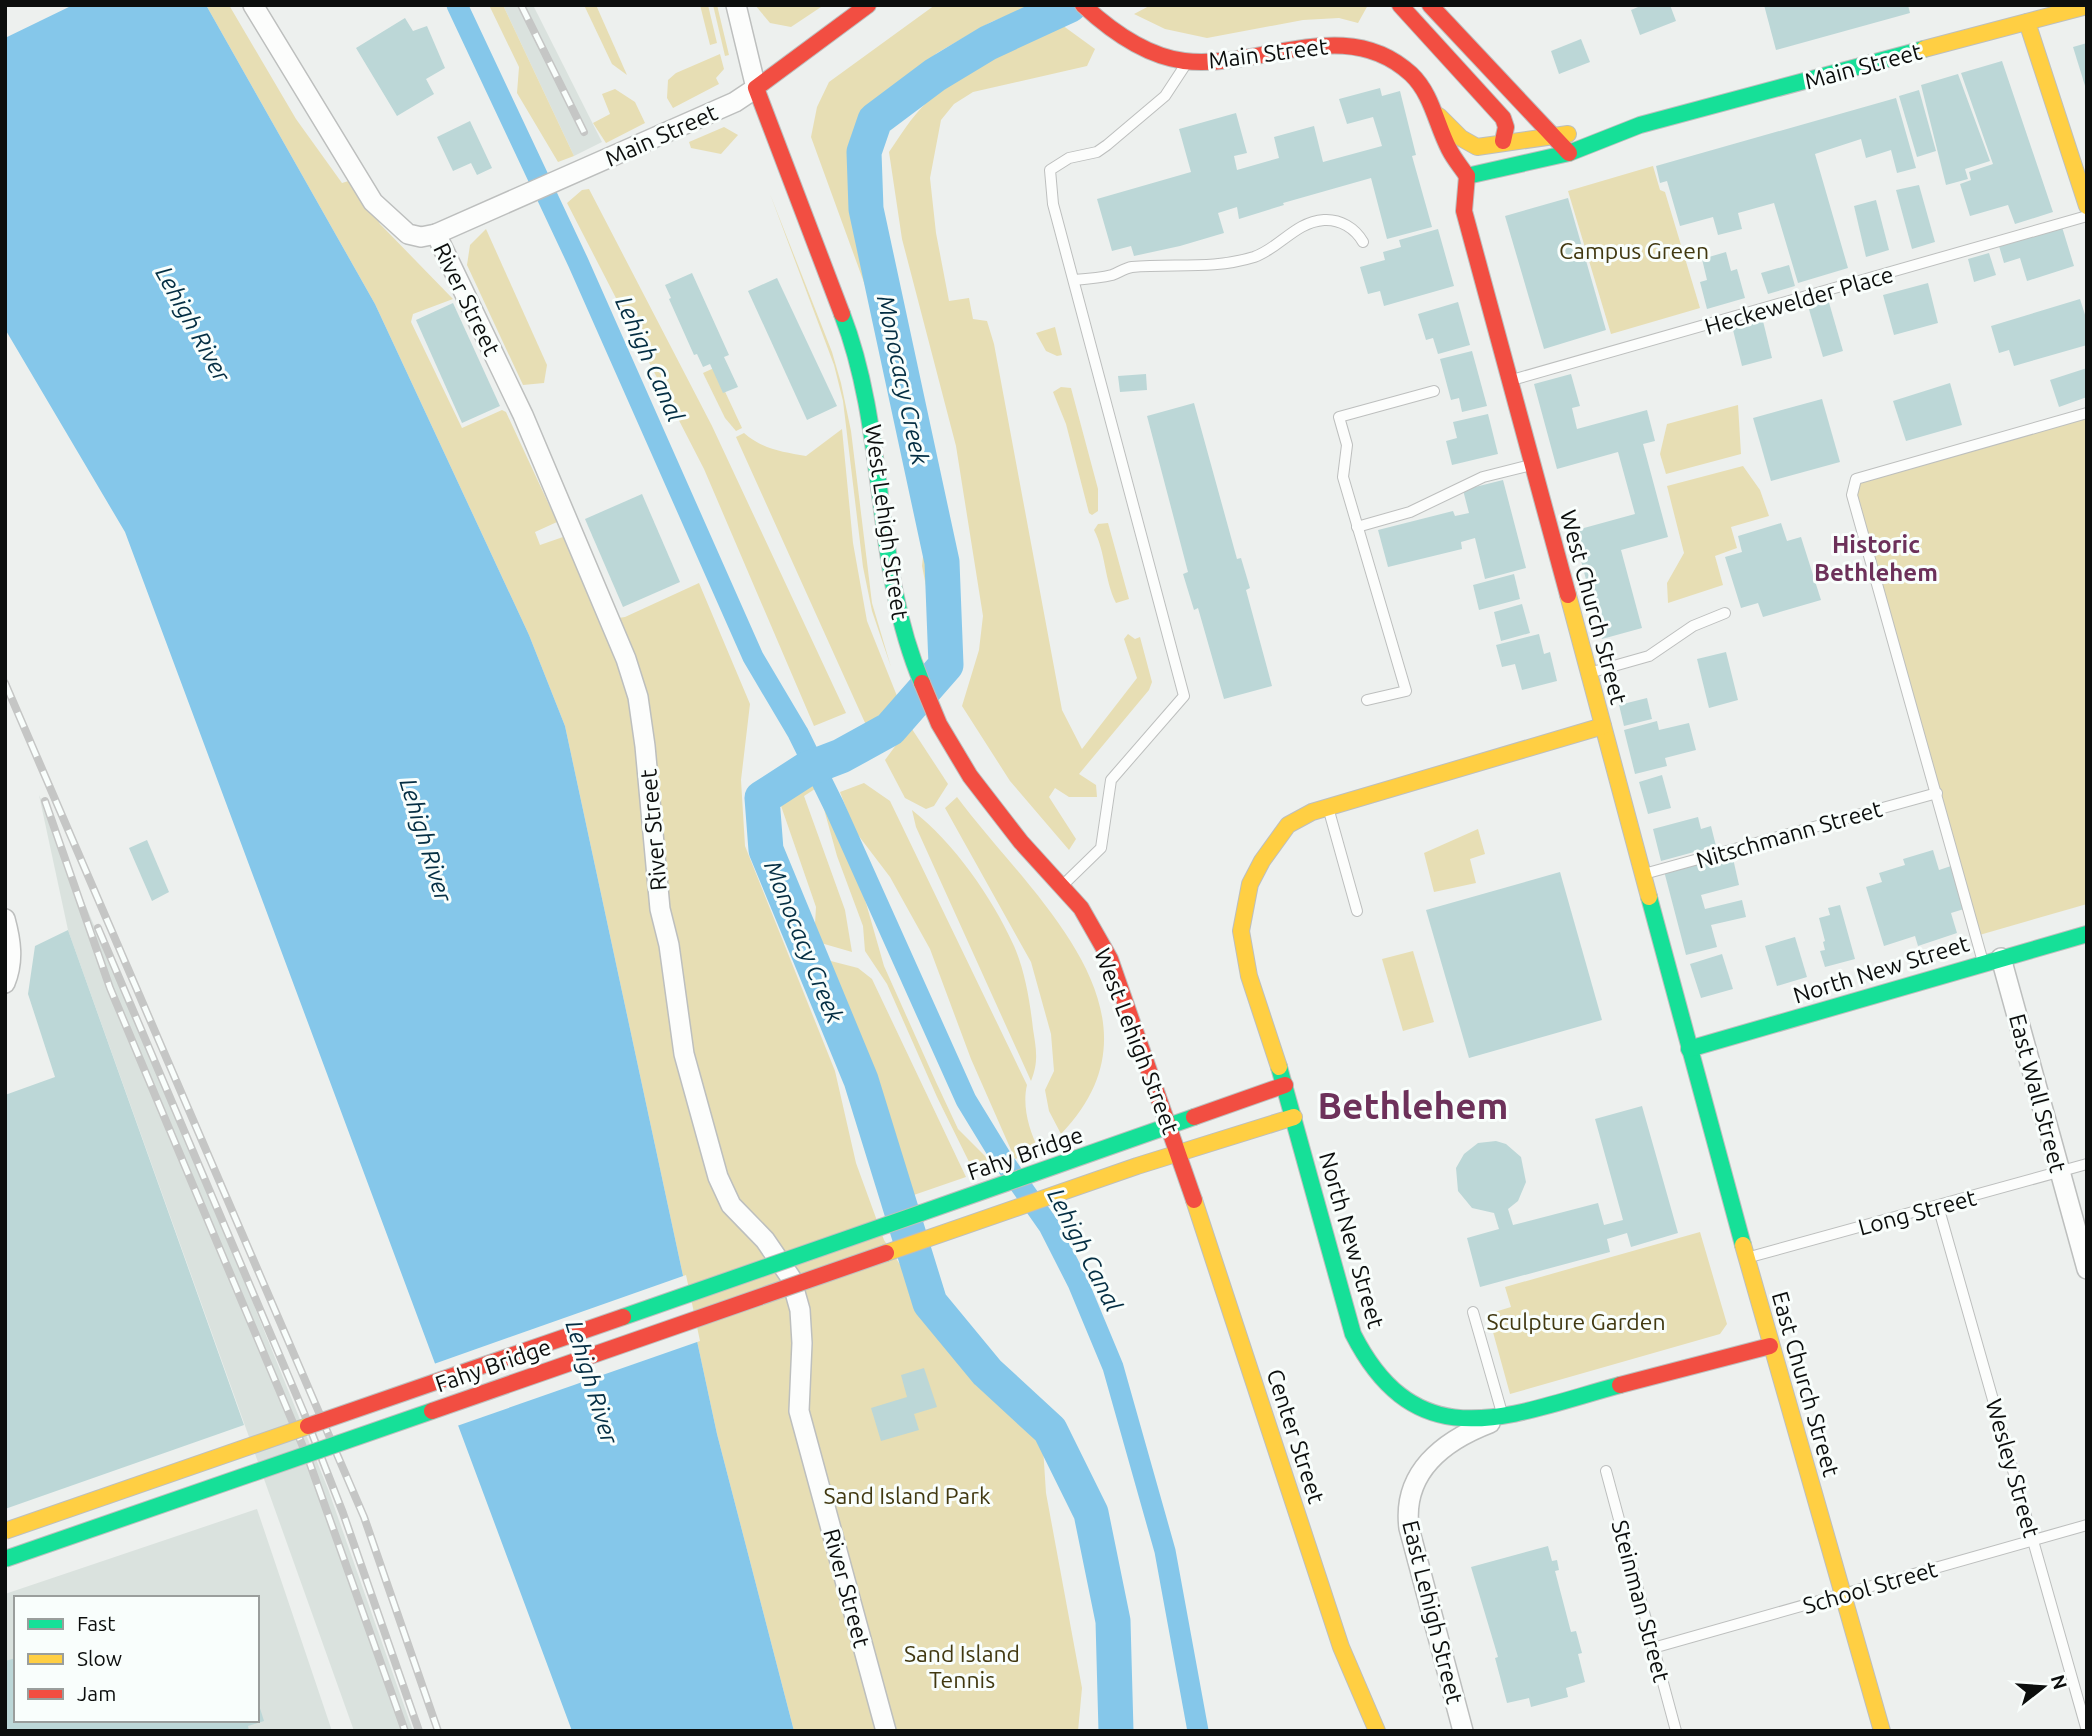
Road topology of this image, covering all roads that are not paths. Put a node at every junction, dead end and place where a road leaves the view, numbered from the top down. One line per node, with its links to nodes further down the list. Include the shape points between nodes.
1 (253, 5): 19 (street, River Street, via 373,201 408,234)
2 (736, 5): 10 (street, West Lehigh Street)
3 (868, 5): 10 (main road, Main Street)
4 (1083, 5): 9 (main road, Main Street, via 1138,45)
5 (1400, 5): 14 (main road, via 1499,112 1506,127)
6 (1430, 5): 13 (main road)
7 (2087, 6): 8 (main road, Main Street)
8 (2027, 22): 12 (main road, Main Street); 17 (main road)
9 (1188, 61): 11 (main road, Main Street, via 1322,45 1359,47 1405,68); 21 (lane, via 1165,96 1107,145 1050,170 1053,204)
10 (756, 88): 19 (street, Main Street, via 734,102); 34 (main road, West Lehigh Street, via 861,372 873,427 891,580 909,653 939,723 970,776)
11 (1439, 116): 14 (main road, Main Street, via 1477,147); 16 (main road, Main Street, via 1445,141)
12 (1640, 125): 13 (main road, Main Street); 15 (main road, Main Street)
13 (1551, 134): 14 (main road, Main Street); 15 (main road)
14 (1503, 142)
15 (1569, 153): 16 (main road, Main Street)
16 (1467, 176): 22 (main road, West Church Street, via 1464,211)
17 (2087, 206)
18 (2087, 216): 22 (lane, Heckewelder Place)
19 (436, 234): 60 (street, River Street, via 523,415 635,686 660,909 684,1054 718,1177 731,1205 765,1240 792,1278 802,1343 799,1411)
20 (1363, 242): 21 (lane, via 1347,225 1318,220 1299,227 1265,252 1241,260 1132,267)
21 (1074, 280): 34 (lane, via 1184,696 1111,780 1101,848)
22 (1509, 381): 25 (main road, West Church Street)
23 (1434, 391): 26 (lane, via 1339,417 1347,445 1343,477)
24 (2087, 413): 31 (lane, via 1856,479 1852,495)
25 (1532, 465): 26 (lane, via 1483,477 1410,512); 28 (main road, West Church Street)
26 (1357, 527): 29 (lane, via 1406,691)
27 (1725, 613): 28 (lane, via 1693,626 1649,656)
28 (1588, 673): 30 (main road, West Church Street)
29 (1367, 700)
30 (1603, 726): 32 (main road, North New Street); 33 (main road, West Church Street)
31 (1937, 793): 33 (lane, Nitschmann Street); 38 (lane)
32 (1327, 807): 35 (lane); 41 (main road, North New Street, via 1288,825 1262,861 1250,884 1241,931 1249,976)
33 (1642, 875): 40 (main road, West Church Street)
34 (1063, 886): 43 (main road, West Lehigh Street, via 1110,959)
35 (1357, 911)
36 (5, 919): 39 (street, via 12,943)
37 (2087, 934): 38 (main road, North New Street)
38 (1992, 960): 40 (main road, North New Street); 46 (street, East Wall Street)
39 (5, 983)
40 (1689, 1049): 48 (main road, East Church Street)
41 (1285, 1085): 42 (main road, North New Street); 43 (main road)
42 (1294, 1117): 44 (main road); 52 (main road, North New Street, via 1362,1354 1396,1393 1415,1406 1456,1420)
43 (1170, 1127): 44 (main road, West Lehigh Street); 55 (main road, Fahy Bridge, bridge)
44 (1179, 1153): 57 (main road, Fahy Bridge, bridge); 61 (main road, Center Street, via 1340,1647)
45 (2087, 1164): 46 (lane, Long Street)
46 (2059, 1171): 47 (lane, Long Street); 49 (street, East Wall Street)
47 (1938, 1206): 48 (lane, Long Street); 56 (lane, Wesley Street)
48 (1746, 1258): 51 (main road, East Church Street)
49 (2087, 1269)
50 (1473, 1312): 52 (lane)
51 (1770, 1346): 52 (main road, North New Street); 58 (main road, East Church Street)
52 (1505, 1417): 62 (street, East Lehigh Street, via 1466,1434 1436,1455 1419,1472 1407,1503 1409,1528)
53 (1606, 1471): 59 (lane, Steinman Street)
54 (2087, 1525): 56 (lane, School Street)
55 (5, 1531)
56 (2034, 1541): 58 (lane, School Street); 65 (lane, Wesley Street)
57 (5, 1559)
58 (1844, 1595): 59 (lane, School Street); 64 (main road, East Church Street)
59 (1653, 1647): 63 (lane, Steinman Street)
60 (886, 1731)
61 (1377, 1731)
62 (1463, 1731)
63 (1676, 1731)
64 (1882, 1731)
65 (2087, 1731)

